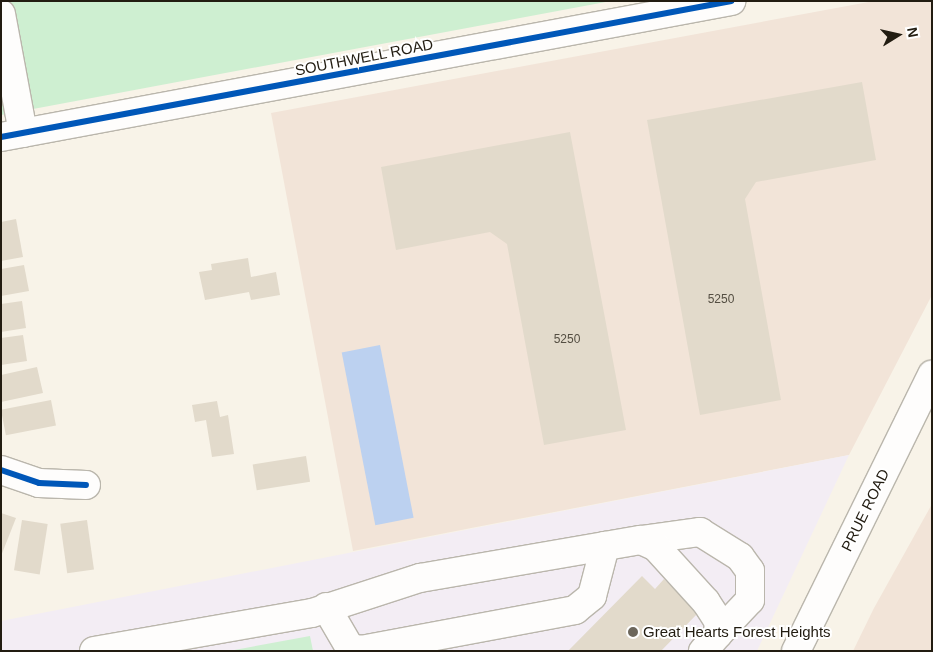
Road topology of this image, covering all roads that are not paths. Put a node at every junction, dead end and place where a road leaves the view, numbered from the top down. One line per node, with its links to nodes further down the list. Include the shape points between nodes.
1 (731, 1): 3 (street, SOUTHWELL ROAD)
2 (1, 14): 3 (street)
3 (12, 135)
4 (932, 375): 11 (street, PRUE ROAD)
5 (1, 470): 6 (street, via 39,483)
6 (86, 485)
7 (641, 540): 8 (street); 10 (street, via 656,547 706,602 719,622); 10 (street, via 700,532 740,557 750,571 750,600)
8 (605, 546): 9 (street, via 420,578); 9 (street, via 592,596 575,610 361,650 350,648)
9 (326, 608): 12 (street)
10 (710, 642)
11 (797, 649)
12 (94, 651)

